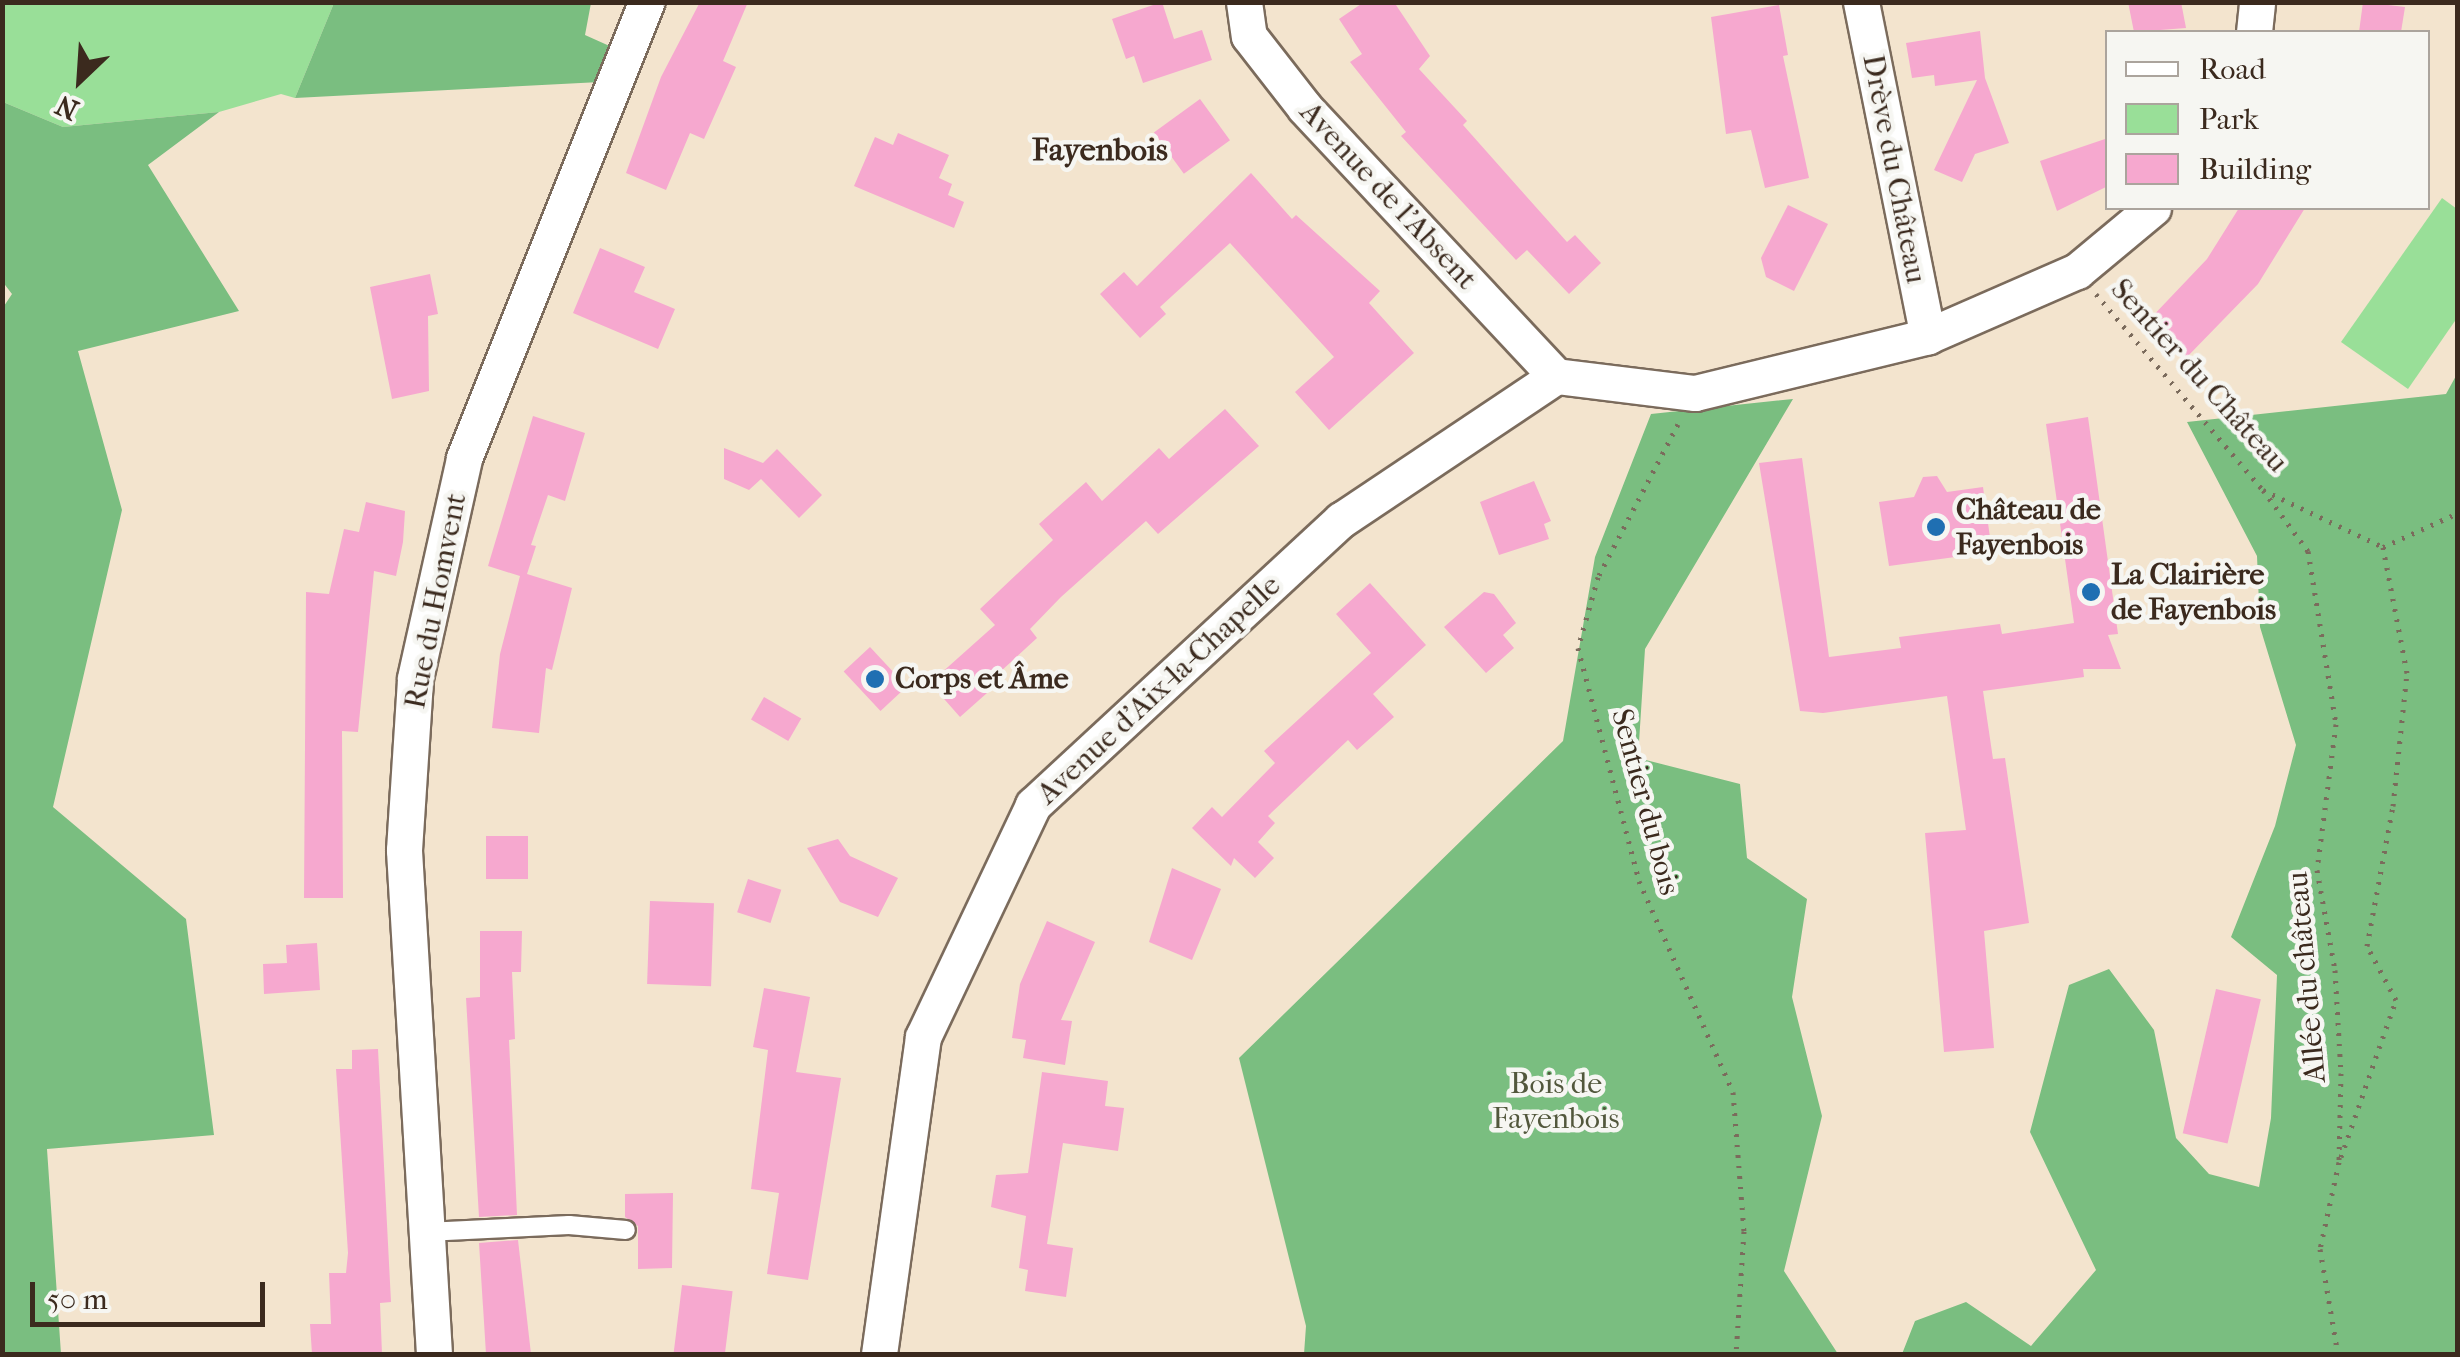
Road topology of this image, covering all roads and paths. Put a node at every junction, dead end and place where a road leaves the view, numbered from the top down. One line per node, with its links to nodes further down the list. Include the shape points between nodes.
1 (646, 2): 16 (street, Rue du Homvent, via 464,458 414,678 404,850)
2 (1244, 2): 9 (street, Avenue de l'Absent, via 1250,36 1304,108)
3 (1861, 2): 8 (street, Drève du Château)
4 (2257, 2): 5 (street)
5 (2254, 30)
6 (2151, 210): 7 (street)
7 (2076, 271): 8 (street); 11 (path, Sentier du Château)
8 (1928, 336): 10 (street)
9 (1556, 376): 10 (street); 18 (street, Avenue d'Aix-la-Chapelle, via 1341,520 1033,805 923,1037)
10 (1695, 393): 19 (path, Sentier du bois, via 1598,577 1578,648 1639,881 1733,1092 1744,1231)
11 (2263, 490): 13 (path, Sentier du Château); 14 (path, Allée du château, via 2308,551 2336,724 2317,870 2335,970)
12 (2458, 513): 13 (path)
13 (2383, 546): 14 (path, via 2407,673 2393,806 2367,946 2396,1000)
14 (2339, 1162): 20 (path, Allée du château, via 2320,1249)
15 (626, 1230): 16 (lane, via 569,1225)
16 (426, 1232): 17 (street, Rue du Homvent)
17 (434, 1354)
18 (879, 1354)
19 (1736, 1354)
20 (2338, 1354)

